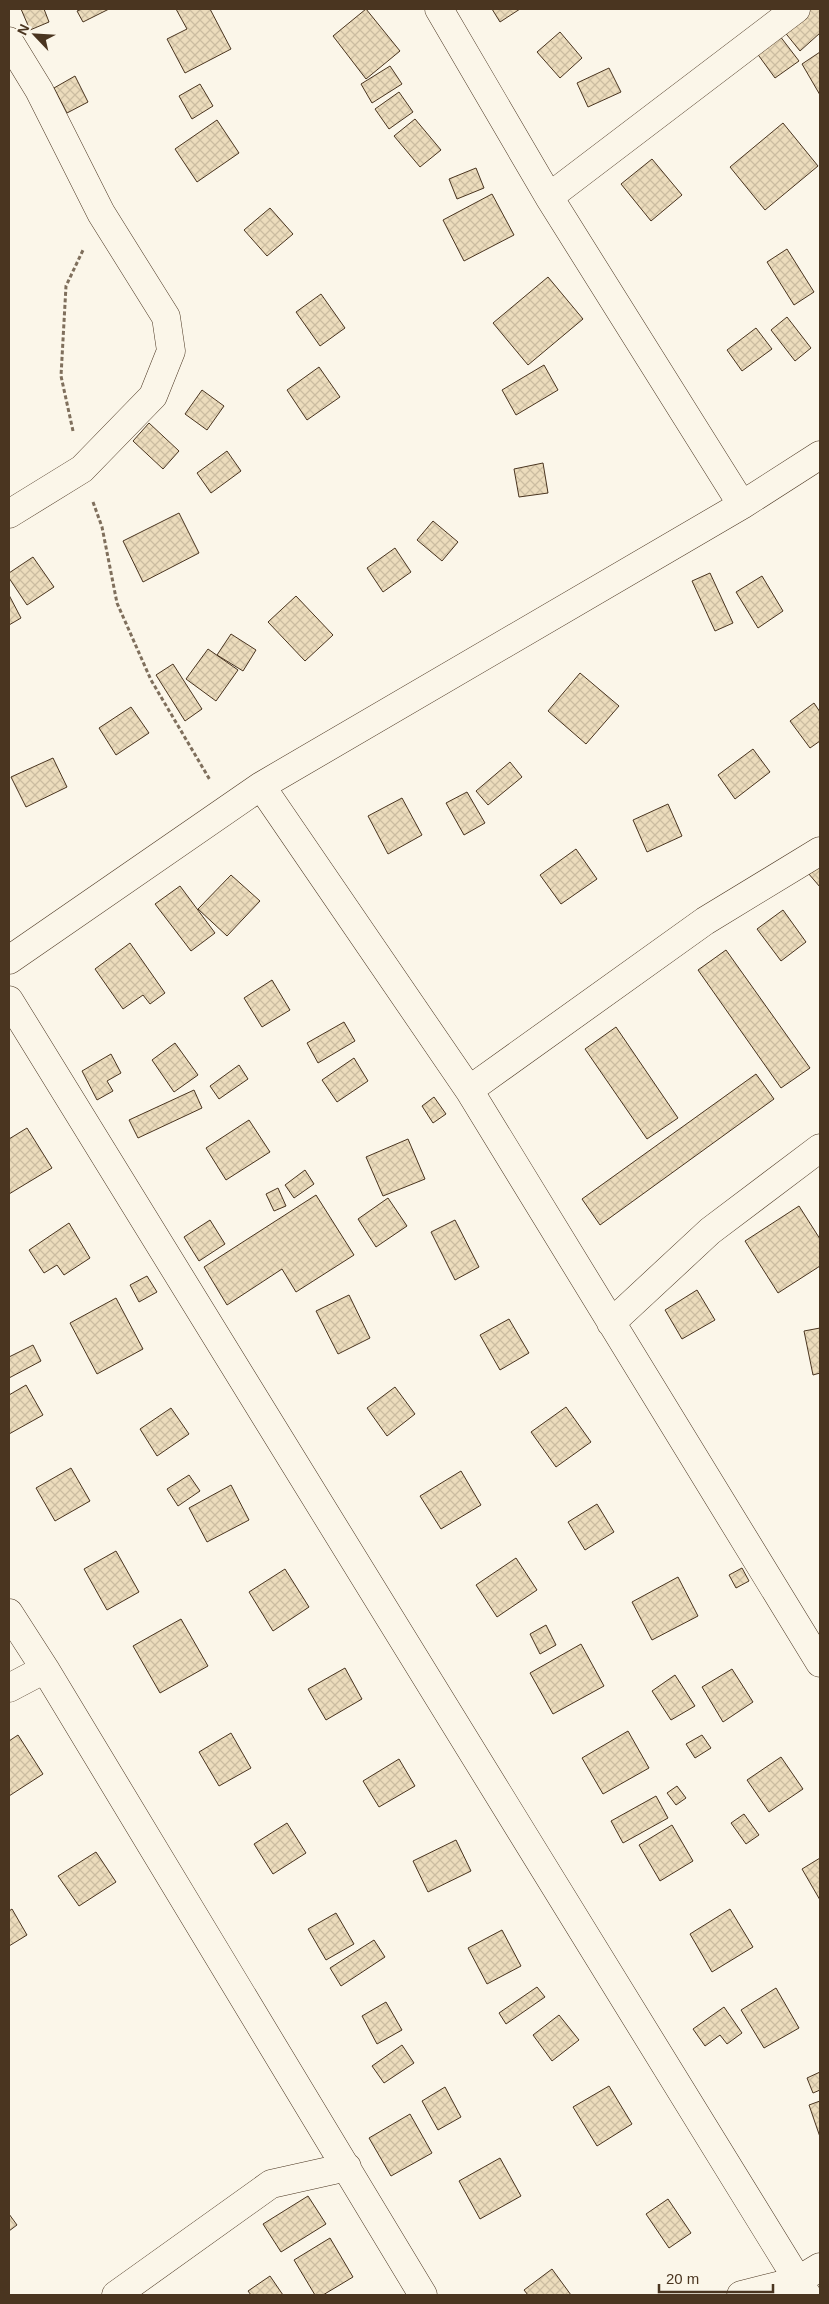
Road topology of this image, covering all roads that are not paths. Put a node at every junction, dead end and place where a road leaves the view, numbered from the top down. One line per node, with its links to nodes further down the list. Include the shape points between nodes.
1 (439, 9): 4 (street)
2 (796, 9): 4 (street)
3 (9, 41): 7 (street, via 39,90 101,214 166,317 171,351 153,396 82,469)
4 (549, 197): 6 (street)
5 (820, 455): 6 (street)
6 (742, 505): 8 (street)
7 (9, 514)
8 (261, 786): 10 (street); 12 (street)
9 (820, 850): 12 (street, via 705,920)
10 (9, 960)
11 (9, 1000): 21 (street)
12 (469, 1090): 14 (street)
13 (820, 1148): 14 (street, via 710,1231)
14 (611, 1323): 16 (street)
15 (9, 1613): 17 (street)
16 (820, 1663)
17 (45, 1669): 18 (street); 19 (street)
18 (9, 1688)
19 (347, 2167): 22 (street, via 271,2184); 23 (street)
20 (820, 2267): 21 (street)
21 (802, 2288): 24 (street)
22 (116, 2295)
23 (422, 2295)
24 (741, 2295)

